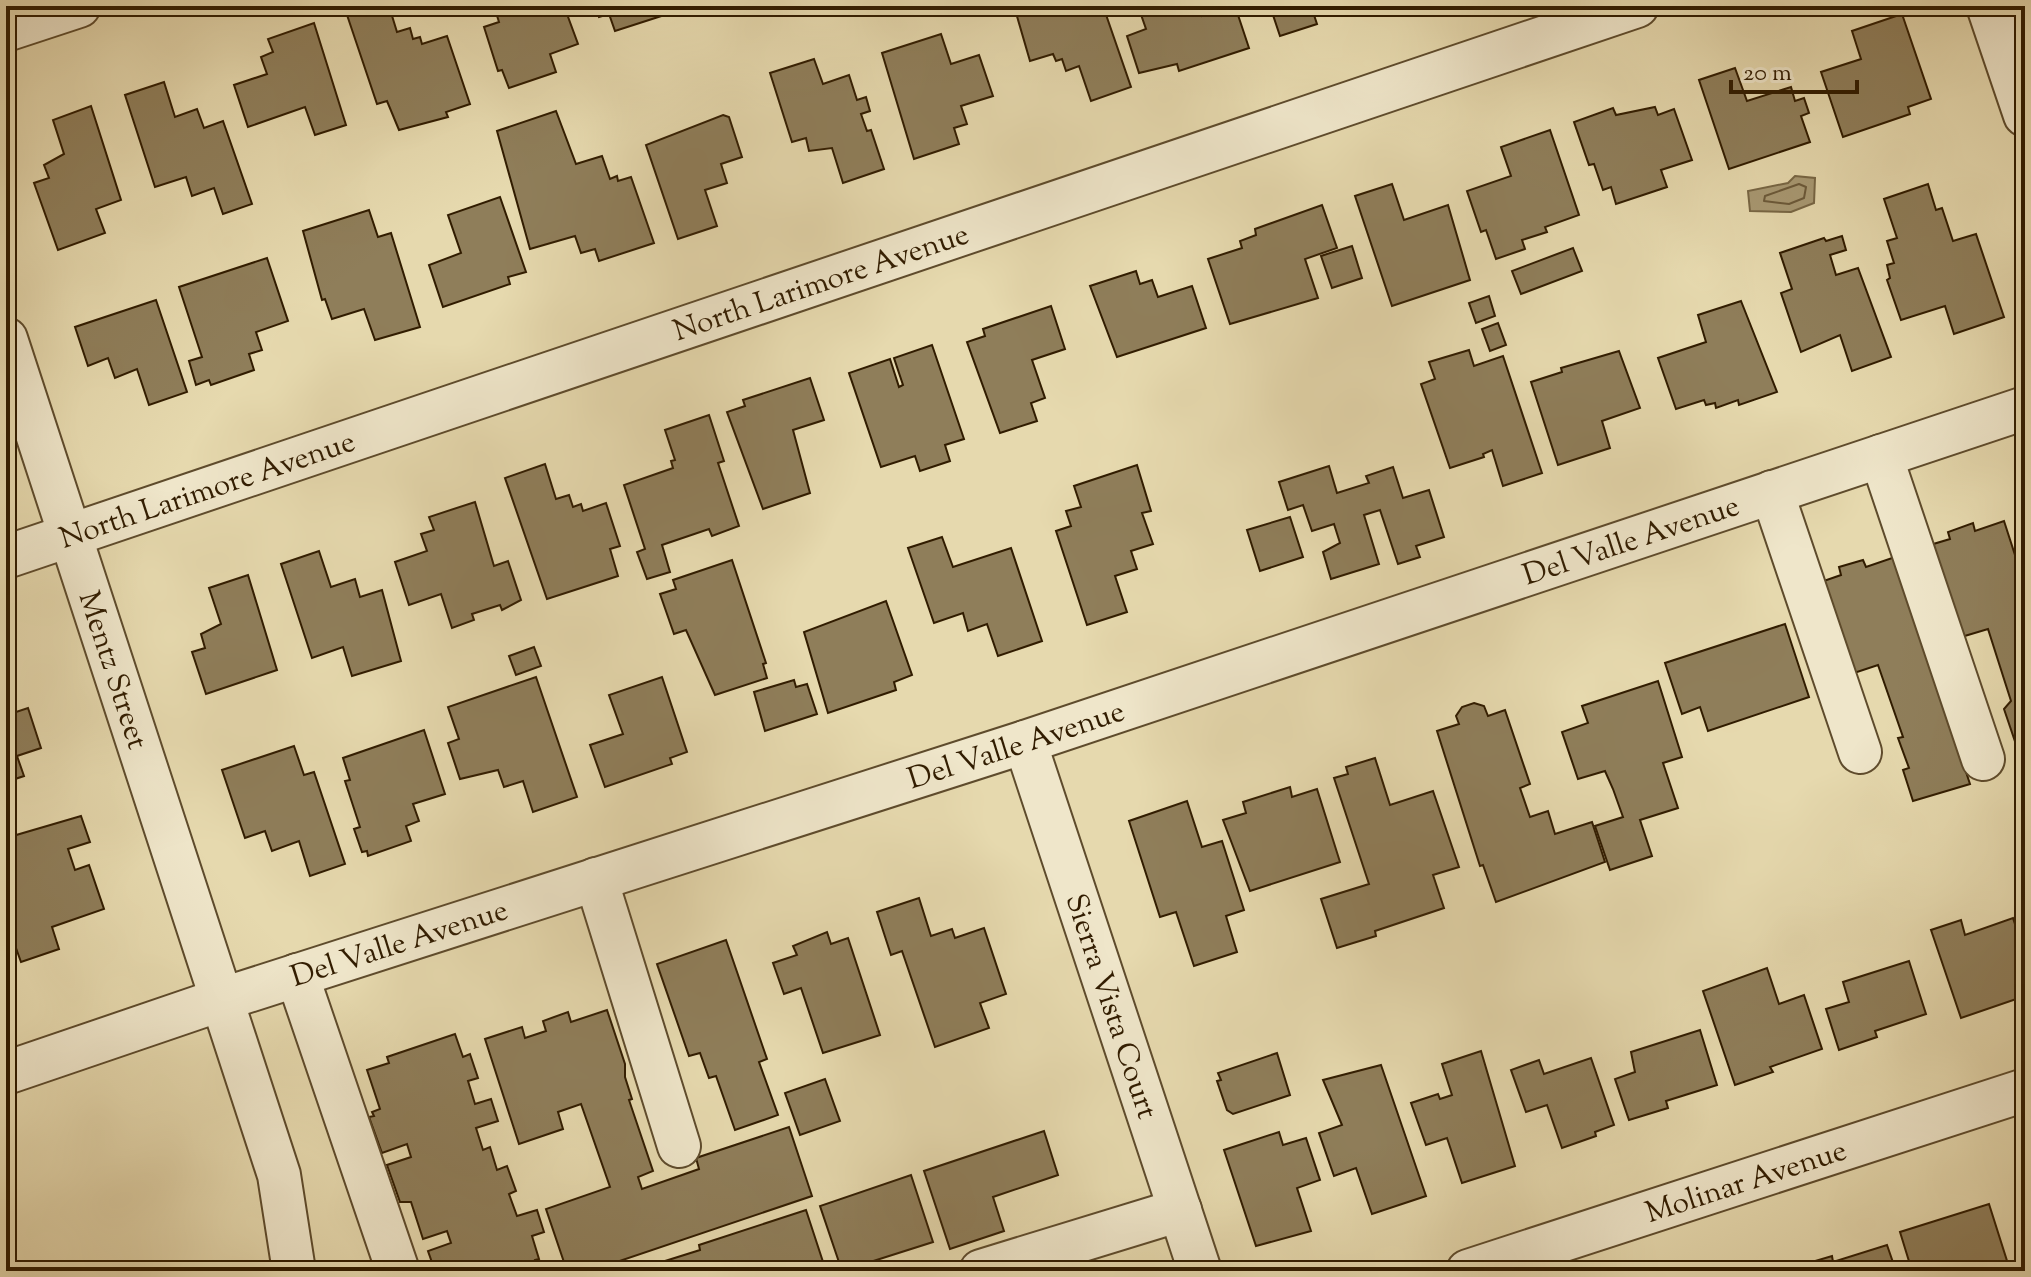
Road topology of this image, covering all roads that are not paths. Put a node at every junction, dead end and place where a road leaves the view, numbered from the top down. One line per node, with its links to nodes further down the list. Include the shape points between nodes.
1 (79, 6): 4 (street)
2 (1637, 6): 10 (street, North Larimore Avenue)
3 (1988, 6): 5 (street)
4 (6, 30)
5 (2025, 115)
6 (6, 339): 10 (street, Mentz Street)
7 (2025, 408): 8 (street, Del Valle Avenue)
8 (1881, 456): 9 (street, Del Valle Avenue); 14 (street)
9 (1772, 492): 12 (street, Del Valle Avenue); 13 (street)
10 (71, 535): 11 (street, North Larimore Avenue); 17 (street, Mentz Street)
11 (6, 557)
12 (1025, 742): 15 (street, Del Valle Avenue); 21 (street, Sierra Vista Court)
13 (1860, 752)
14 (1983, 759)
15 (596, 879): 16 (street, Del Valle Avenue); 20 (street)
16 (297, 975): 17 (street, Del Valle Avenue); 23 (street)
17 (220, 1000): 18 (street, Del Valle Avenue); 22 (street, Mentz Street, via 279,1175)
18 (6, 1073)
19 (2025, 1090): 26 (street, Molinar Avenue)
20 (679, 1146)
21 (1180, 1210): 24 (street); 25 (street, Sierra Vista Court)
22 (294, 1271)
23 (398, 1271)
24 (981, 1271)
25 (1200, 1271)
26 (1468, 1271)

